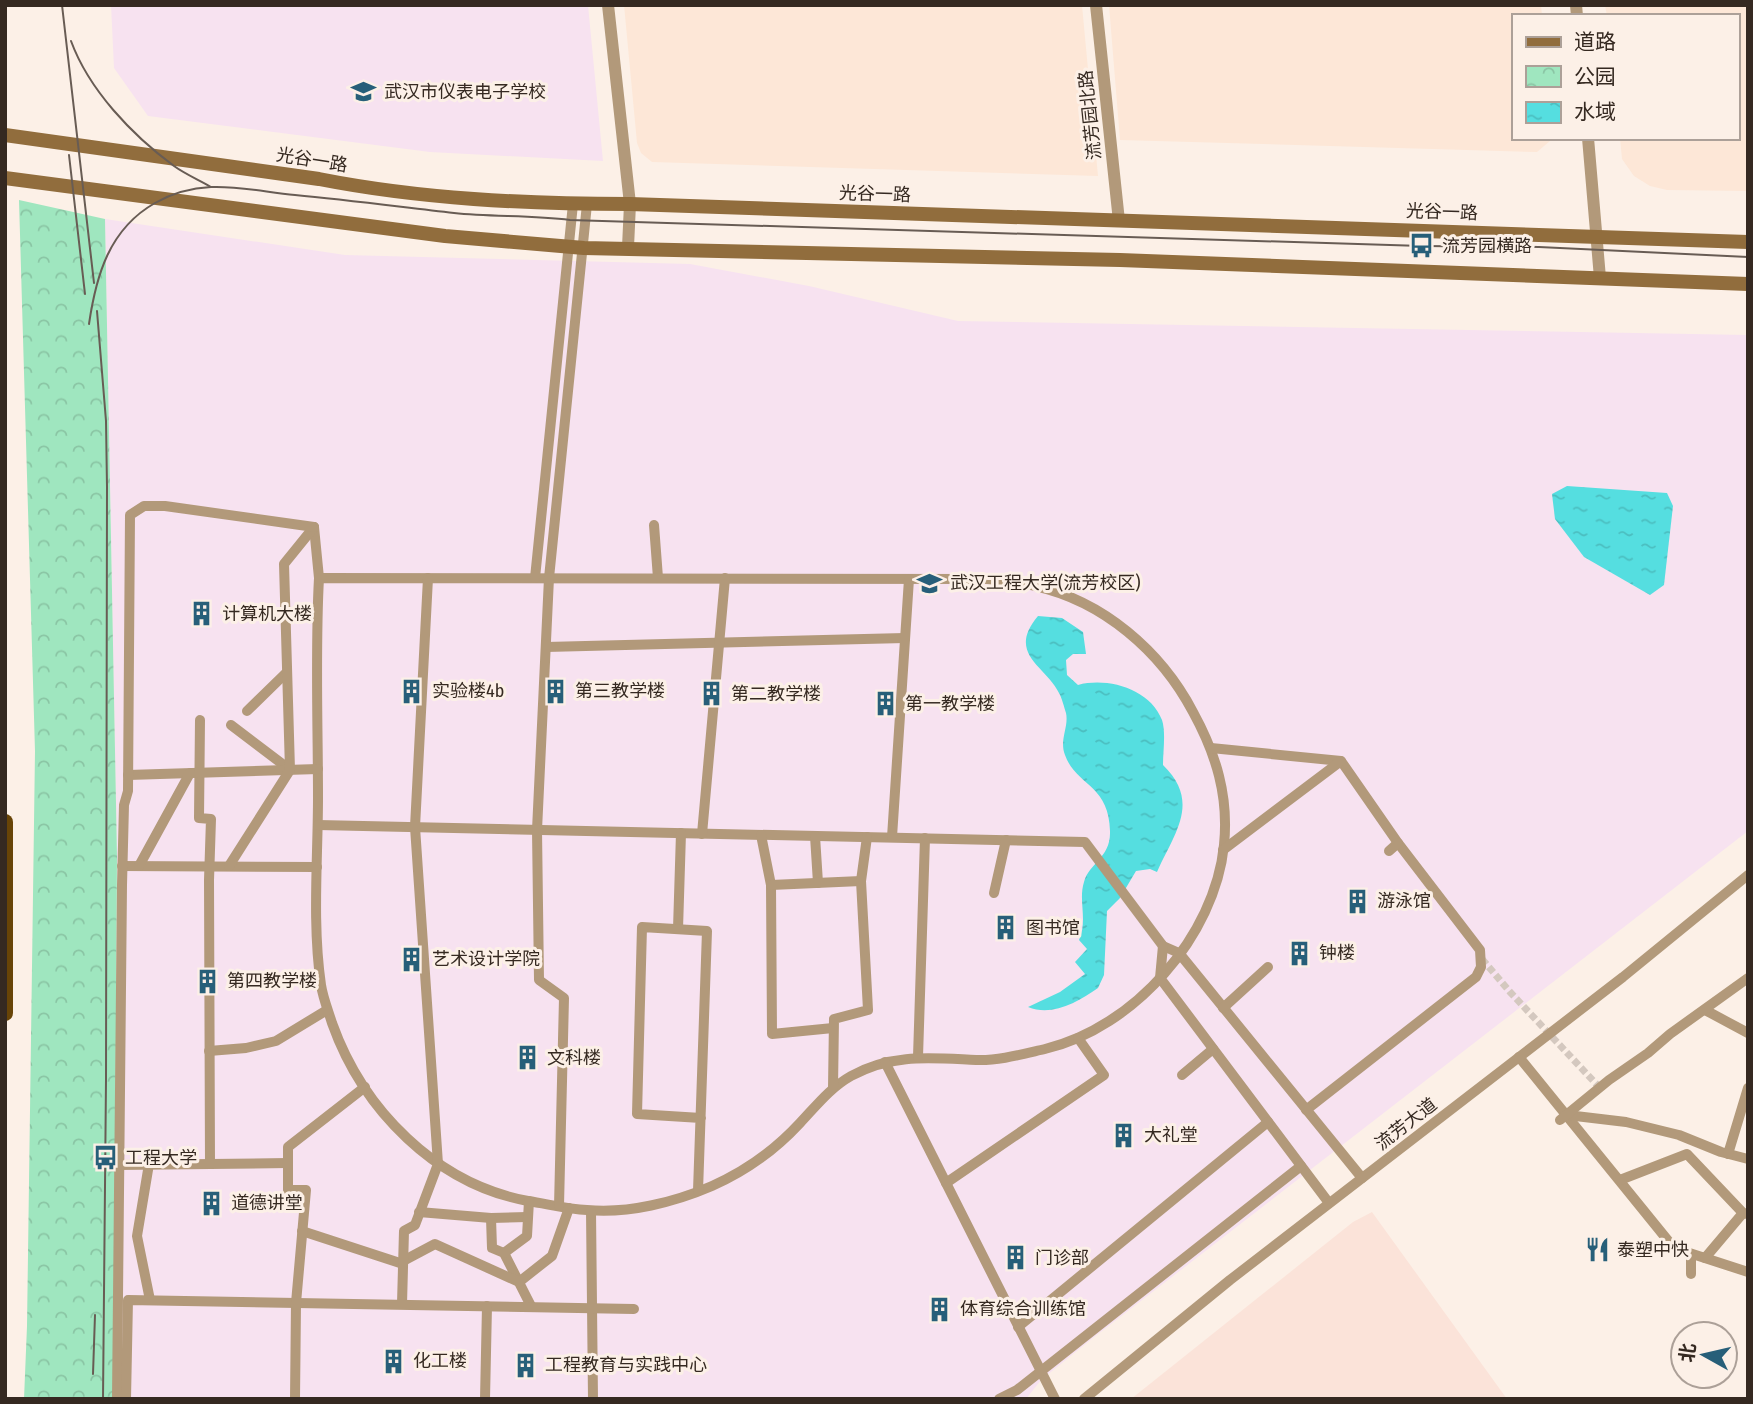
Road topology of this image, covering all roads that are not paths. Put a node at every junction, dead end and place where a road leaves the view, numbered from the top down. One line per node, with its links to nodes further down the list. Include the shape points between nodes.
1 (608, 5): 7 (street)
2 (1096, 5): 8 (street, 流芳园北路)
3 (5, 135): 6 (main road, 光谷一路, via 369,189)
4 (1588, 140): 9 (street)
5 (5, 178): 11 (main road, via 294,218)
6 (580, 204): 7 (main road, 光谷一路); 11 (street); 13 (street)
7 (630, 204): 8 (main road, 光谷一路); 12 (street)
8 (1119, 221): 9 (main road, 光谷一路)
9 (1597, 236): 10 (main road, 光谷一路); 14 (street)
10 (1748, 242)
11 (567, 247): 13 (main road); 20 (street)
12 (628, 247): 13 (main road); 14 (main road)
13 (584, 248): 21 (street)
14 (1600, 278): 15 (main road)
15 (1748, 284)
16 (654, 525): 22 (street)
17 (314, 527): 18 (street); 28 (street, via 284,564); 37 (street, via 165,506 144,506 130,515)
18 (319, 578): 19 (street); 35 (street)
19 (428, 578): 20 (street); 40 (street)
20 (535, 578): 21 (street)
21 (549, 578): 22 (street); 27 (street)
22 (658, 578): 23 (street)
23 (725, 578): 24 (street); 26 (street)
24 (909, 579): 25 (street); 32 (street, via 986,579 1035,586 1107,617 1162,666)
25 (905, 638): 26 (street); 47 (street)
26 (719, 642): 27 (street); 43 (street)
27 (546, 647): 41 (street)
28 (286, 673): 29 (street); 34 (street)
29 (247, 711)
30 (200, 720): 36 (street)
31 (231, 725): 34 (street)
32 (1211, 748): 33 (street); 51 (street, via 1222,785)
33 (1340, 761): 50 (street); 51 (street)
34 (290, 769): 35 (street); 36 (street); 56 (street)
35 (318, 769): 39 (street)
36 (195, 773): 37 (street); 54 (street); 55 (street, via 199,818 211,819)
37 (128, 775): 53 (street)
38 (5, 822): 72 (highway)
39 (318, 825): 40 (street); 57 (street)
40 (415, 827): 41 (street); 94 (street)
41 (537, 830): 42 (street); 103 (street, via 539,980 564,998)
42 (681, 833): 43 (street); 63 (street)
43 (702, 834): 44 (street)
44 (761, 835): 45 (street); 61 (street)
45 (815, 836): 46 (street); 60 (street)
46 (867, 837): 47 (street); 59 (street)
47 (892, 838): 48 (street)
48 (925, 838): 49 (street); 78 (street)
49 (1006, 840): 62 (street); 64 (street, via 1085,842)
50 (1398, 843): 52 (street); 85 (street, via 1480,950 1481,967 1476,977)
51 (1223, 850): 65 (street, via 1206,906)
52 (1389, 851)
53 (122, 866): 54 (street); 95 (street)
54 (139, 866): 55 (street)
55 (209, 866): 56 (street); 77 (street)
56 (229, 866): 57 (street)
57 (317, 867): 70 (street, via 319,968)
58 (1748, 875): 79 (street, 流芳大道)
59 (861, 881): 60 (street); 73 (street, via 868,1010 834,1019)
60 (818, 883): 61 (street)
61 (771, 885): 73 (street, via 772,1034)
62 (994, 893)
63 (678, 929): 87 (street, via 707,931); 87 (street, via 642,927 637,1114)
64 (1163, 946): 65 (street); 67 (street)
65 (1179, 953): 67 (street); 69 (street)
66 (1268, 967): 69 (street)
67 (1160, 978): 75 (street, via 1122,1014); 76 (street)
68 (1748, 978): 71 (street)
69 (1223, 1008): 85 (street)
70 (327, 1010): 77 (street, via 276,1041); 82 (street, via 352,1069)
71 (1705, 1010): 74 (street); 86 (street)
72 (5, 1013)
73 (833, 1028): 83 (street)
74 (1748, 1033)
75 (1078, 1038): 78 (street, via 1042,1050 979,1060); 99 (street, via 1104,1075)
76 (1213, 1049): 81 (street); 88 (street)
77 (209, 1051): 93 (street)
78 (918, 1057): 80 (street)
79 (1519, 1057): 86 (street); 97 (street, 流芳大道)
80 (885, 1062): 83 (street); 99 (street)
81 (1182, 1075)
82 (365, 1087): 91 (street, via 288,1147); 94 (street, via 412,1143)
83 (833, 1088): 100 (street, via 766,1154 743,1171)
84 (1748, 1088): 89 (street)
85 (1306, 1110): 97 (street)
86 (1564, 1117): 89 (street, via 1643,1126); 98 (street)
87 (701, 1118): 100 (street)
88 (1268, 1122): 96 (street); 126 (street)
89 (1728, 1154): 90 (street)
90 (1748, 1159)
91 (288, 1163): 93 (street); 109 (street, via 288,1190 306,1189)
92 (149, 1164): 93 (street); 95 (street); 111 (street)
93 (211, 1164)
94 (438, 1164): 101 (street, via 491,1192); 105 (street)
95 (120, 1165): 110 (street)
96 (1301, 1166): 102 (street); 127 (street)
97 (1362, 1178): 102 (street, 流芳大道)
98 (1620, 1180): 106 (street, via 1687,1154); 113 (street, via 1674,1248)
99 (946, 1183): 126 (street)
100 (698, 1191): 104 (street, via 646,1206)
101 (529, 1201): 103 (street); 107 (street)
102 (1329, 1203): 135 (street, 流芳大道)
103 (564, 1207): 104 (street); 118 (street, via 552,1256)
104 (591, 1211): 124 (street)
105 (419, 1212): 108 (street); 115 (street, via 415,1224 404,1231)
106 (1745, 1214): 114 (street)
107 (527, 1217): 108 (street); 112 (street, via 527,1236)
108 (491, 1218): 112 (street, via 492,1248)
109 (302, 1231): 115 (street); 120 (street)
110 (119, 1236): 111 (street); 128 (street)
111 (137, 1236): 119 (street)
112 (503, 1253): 118 (street)
113 (1690, 1254): 114 (street); 117 (street)
114 (1705, 1258): 116 (street)
115 (404, 1263): 118 (street, via 435,1244); 121 (street)
116 (1748, 1272)
117 (1691, 1275)
118 (519, 1282): 123 (street)
119 (150, 1300): 120 (street); 129 (street, via 128,1300)
120 (296, 1303): 121 (street); 130 (street)
121 (402, 1304): 122 (street)
122 (487, 1306): 123 (street); 131 (street)
123 (531, 1306): 124 (street)
124 (592, 1307): 125 (street); 132 (street)
125 (634, 1309)
126 (1018, 1326): 127 (street)
127 (1040, 1371): 133 (street); 134 (street)
128 (117, 1399)
129 (126, 1399)
130 (295, 1399)
131 (485, 1399)
132 (593, 1399)
133 (999, 1399)
134 (1055, 1399)
135 (1084, 1399)

